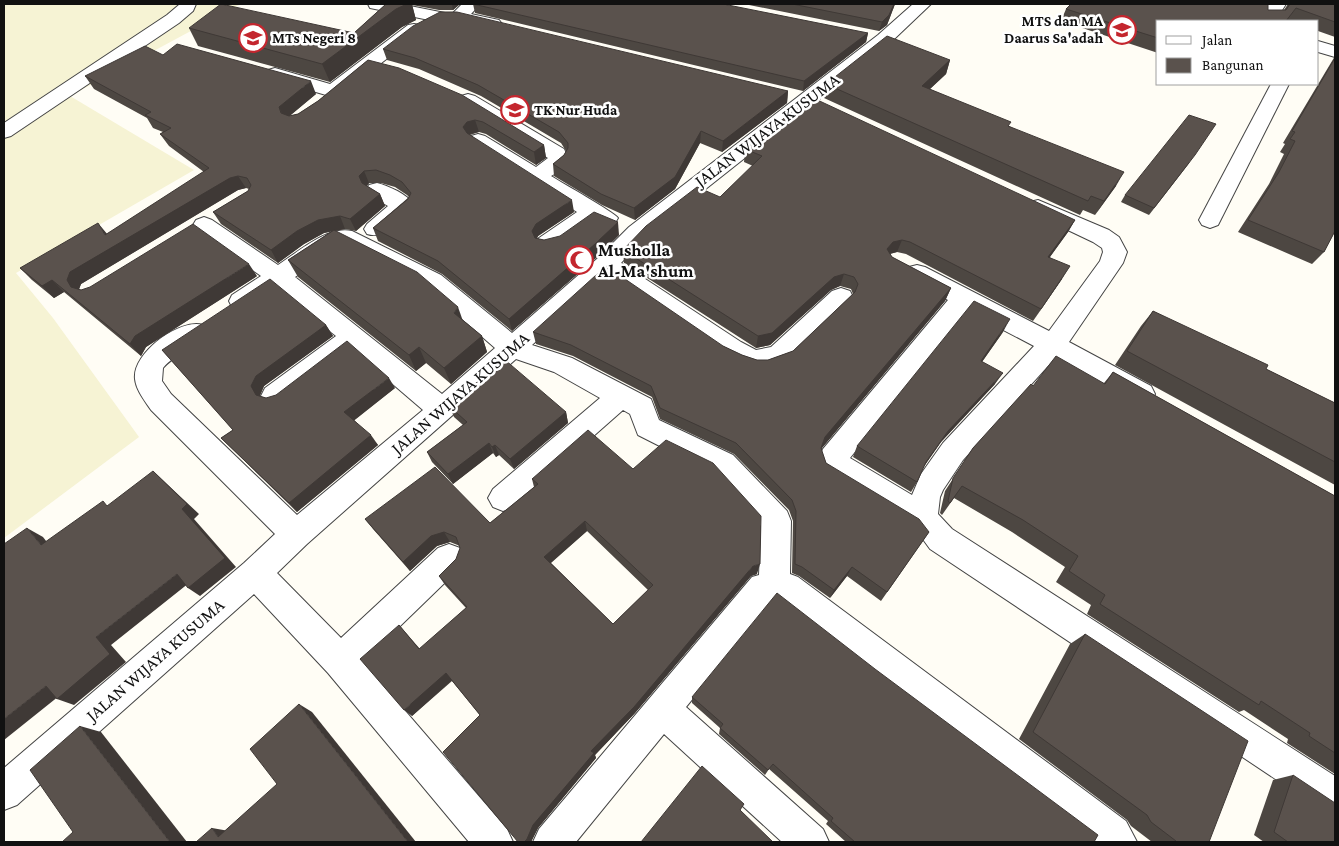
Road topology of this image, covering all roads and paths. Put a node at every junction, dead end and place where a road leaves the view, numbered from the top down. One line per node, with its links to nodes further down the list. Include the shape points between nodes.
1 (188, 4): 20 (street, via 173,19)
2 (376, 4): 6 (street)
3 (923, 4): 10 (street, JALAN WIJAYA KUSUMA)
4 (1278, 4): 7 (street)
5 (466, 10): 6 (street); 8 (street)
6 (439, 17): 13 (street, via 409,32)
7 (1269, 20)
8 (509, 28)
9 (863, 35): 10 (street)
10 (884, 39): 19 (street, JALAN WIJAYA KUSUMA)
11 (1319, 46): 12 (street)
12 (1335, 52)
13 (369, 63): 14 (street, via 326,97); 15 (street)
14 (254, 68)
15 (394, 70)
16 (1279, 85): 27 (street)
17 (455, 94): 22 (street, via 557,154 553,166)
18 (782, 94): 19 (street)
19 (816, 104): 28 (street, JALAN WIJAYA KUSUMA, via 692,187)
20 (4, 132)
21 (478, 140): 22 (street)
22 (536, 176): 26 (street)
23 (377, 190): 29 (street, via 403,205)
24 (1017, 197): 37 (street, via 1101,236 1111,243 1115,252 1111,263)
25 (225, 211): 33 (street, via 196,229)
26 (593, 212): 28 (street); 30 (street)
27 (1210, 220)
28 (637, 232): 32 (street, JALAN WIJAYA KUSUMA)
29 (359, 243): 33 (street, via 344,237 336,238); 38 (street, via 432,281)
30 (548, 244)
31 (898, 262): 35 (street)
32 (606, 264): 34 (street, via 732,349 759,361 780,354); 38 (street, JALAN WIJAYA KUSUMA)
33 (279, 277): 36 (street); 45 (street, via 156,356 147,379 161,402)
34 (841, 298)
35 (963, 299): 37 (street); 44 (street, via 833,458 834,463 846,472)
36 (354, 336): 39 (street); 42 (street)
37 (1053, 345): 41 (street); 44 (street, via 1035,359 970,430 930,486 923,509)
38 (512, 348): 40 (street, via 563,365); 42 (street, JALAN WIJAYA KUSUMA)
39 (274, 396)
40 (621, 396): 43 (street); 48 (street, via 641,407 648,427 724,464 776,521)
41 (1164, 407)
42 (442, 410): 45 (street, JALAN WIJAYA KUSUMA)
43 (503, 498)
44 (925, 518): 52 (street, via 941,539)
45 (296, 534): 47 (street, JALAN WIJAYA KUSUMA)
46 (449, 558): 49 (street)
47 (255, 573): 49 (street); 51 (street, JALAN WIJAYA KUSUMA)
48 (774, 584): 50 (street, via 764,588); 56 (street, via 787,588 1113,834)
49 (340, 661): 53 (street)
50 (663, 709): 54 (street); 55 (street)
51 (4, 792)
52 (1335, 797)
53 (494, 842)
54 (552, 842)
55 (810, 842)
56 (1118, 842)

